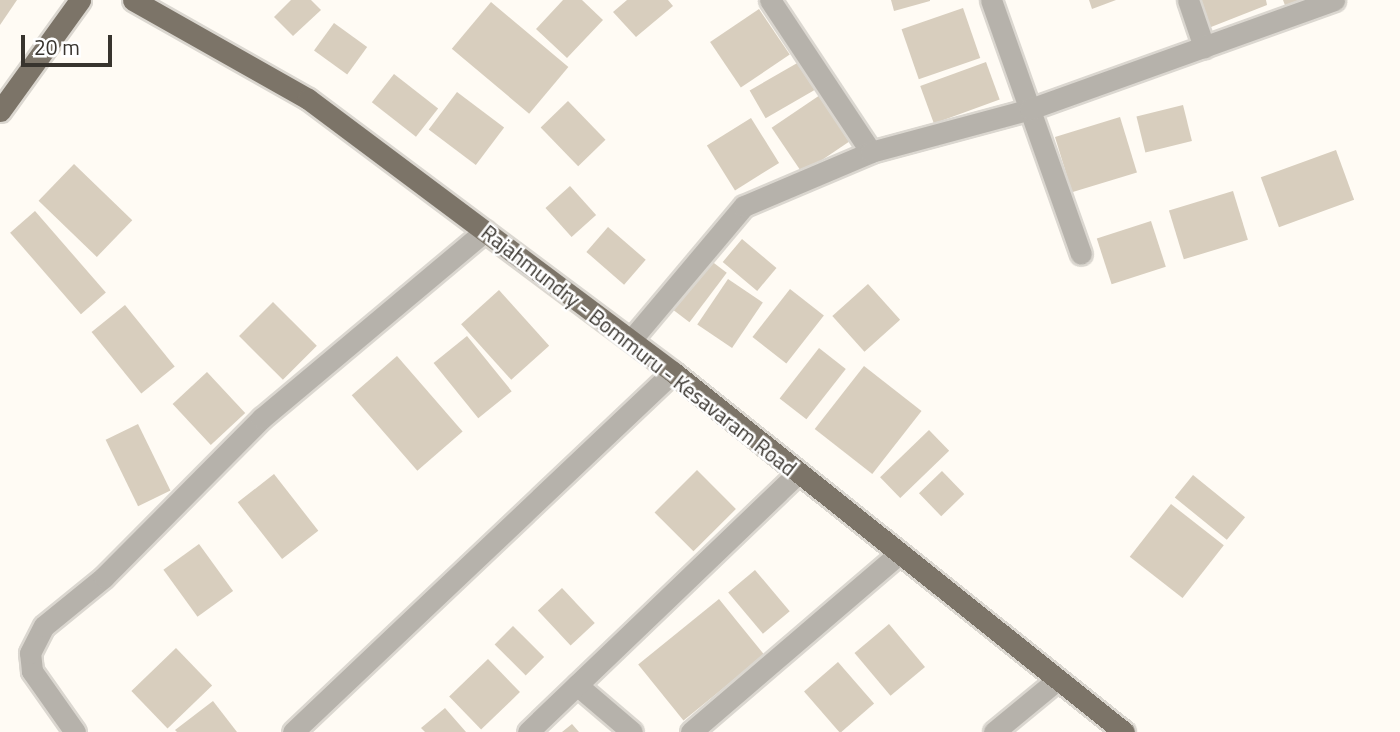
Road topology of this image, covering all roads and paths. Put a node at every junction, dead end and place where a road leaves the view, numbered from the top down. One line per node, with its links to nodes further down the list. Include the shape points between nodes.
1 (80, 0): 9 (main road)
2 (133, 0): 11 (main road, Rajahmundry - Bommuru - Kesavaram Road, via 308,99)
3 (770, 0): 10 (street)
4 (991, 0): 8 (street)
5 (1188, 0): 7 (street)
6 (1335, 0): 7 (street)
7 (1204, 47): 8 (street)
8 (1030, 109): 10 (street); 12 (street)
9 (0, 111)
10 (871, 152): 13 (street, via 744,206)
11 (485, 231): 13 (main road, Rajahmundry - Bommuru - Kesavaram Road); 19 (street, via 262,418 104,577 44,626 30,653 32,671)
12 (1081, 254)
13 (631, 340): 14 (main road, Rajahmundry - Bommuru - Kesavaram Road)
14 (673, 372): 15 (main road, Rajahmundry - Bommuru - Kesavaram Road); 20 (street)
15 (798, 473): 16 (main road, Rajahmundry - Bommuru - Kesavaram Road); 18 (street)
16 (900, 554): 17 (main road, Rajahmundry - Bommuru - Kesavaram Road); 23 (street)
17 (1057, 680): 24 (street); 25 (main road, Rajahmundry - Bommuru - Kesavaram Road)
18 (577, 685): 21 (street); 22 (street)
19 (75, 732)
20 (293, 732)
21 (528, 732)
22 (632, 732)
23 (691, 732)
24 (994, 732)
25 (1124, 732)

